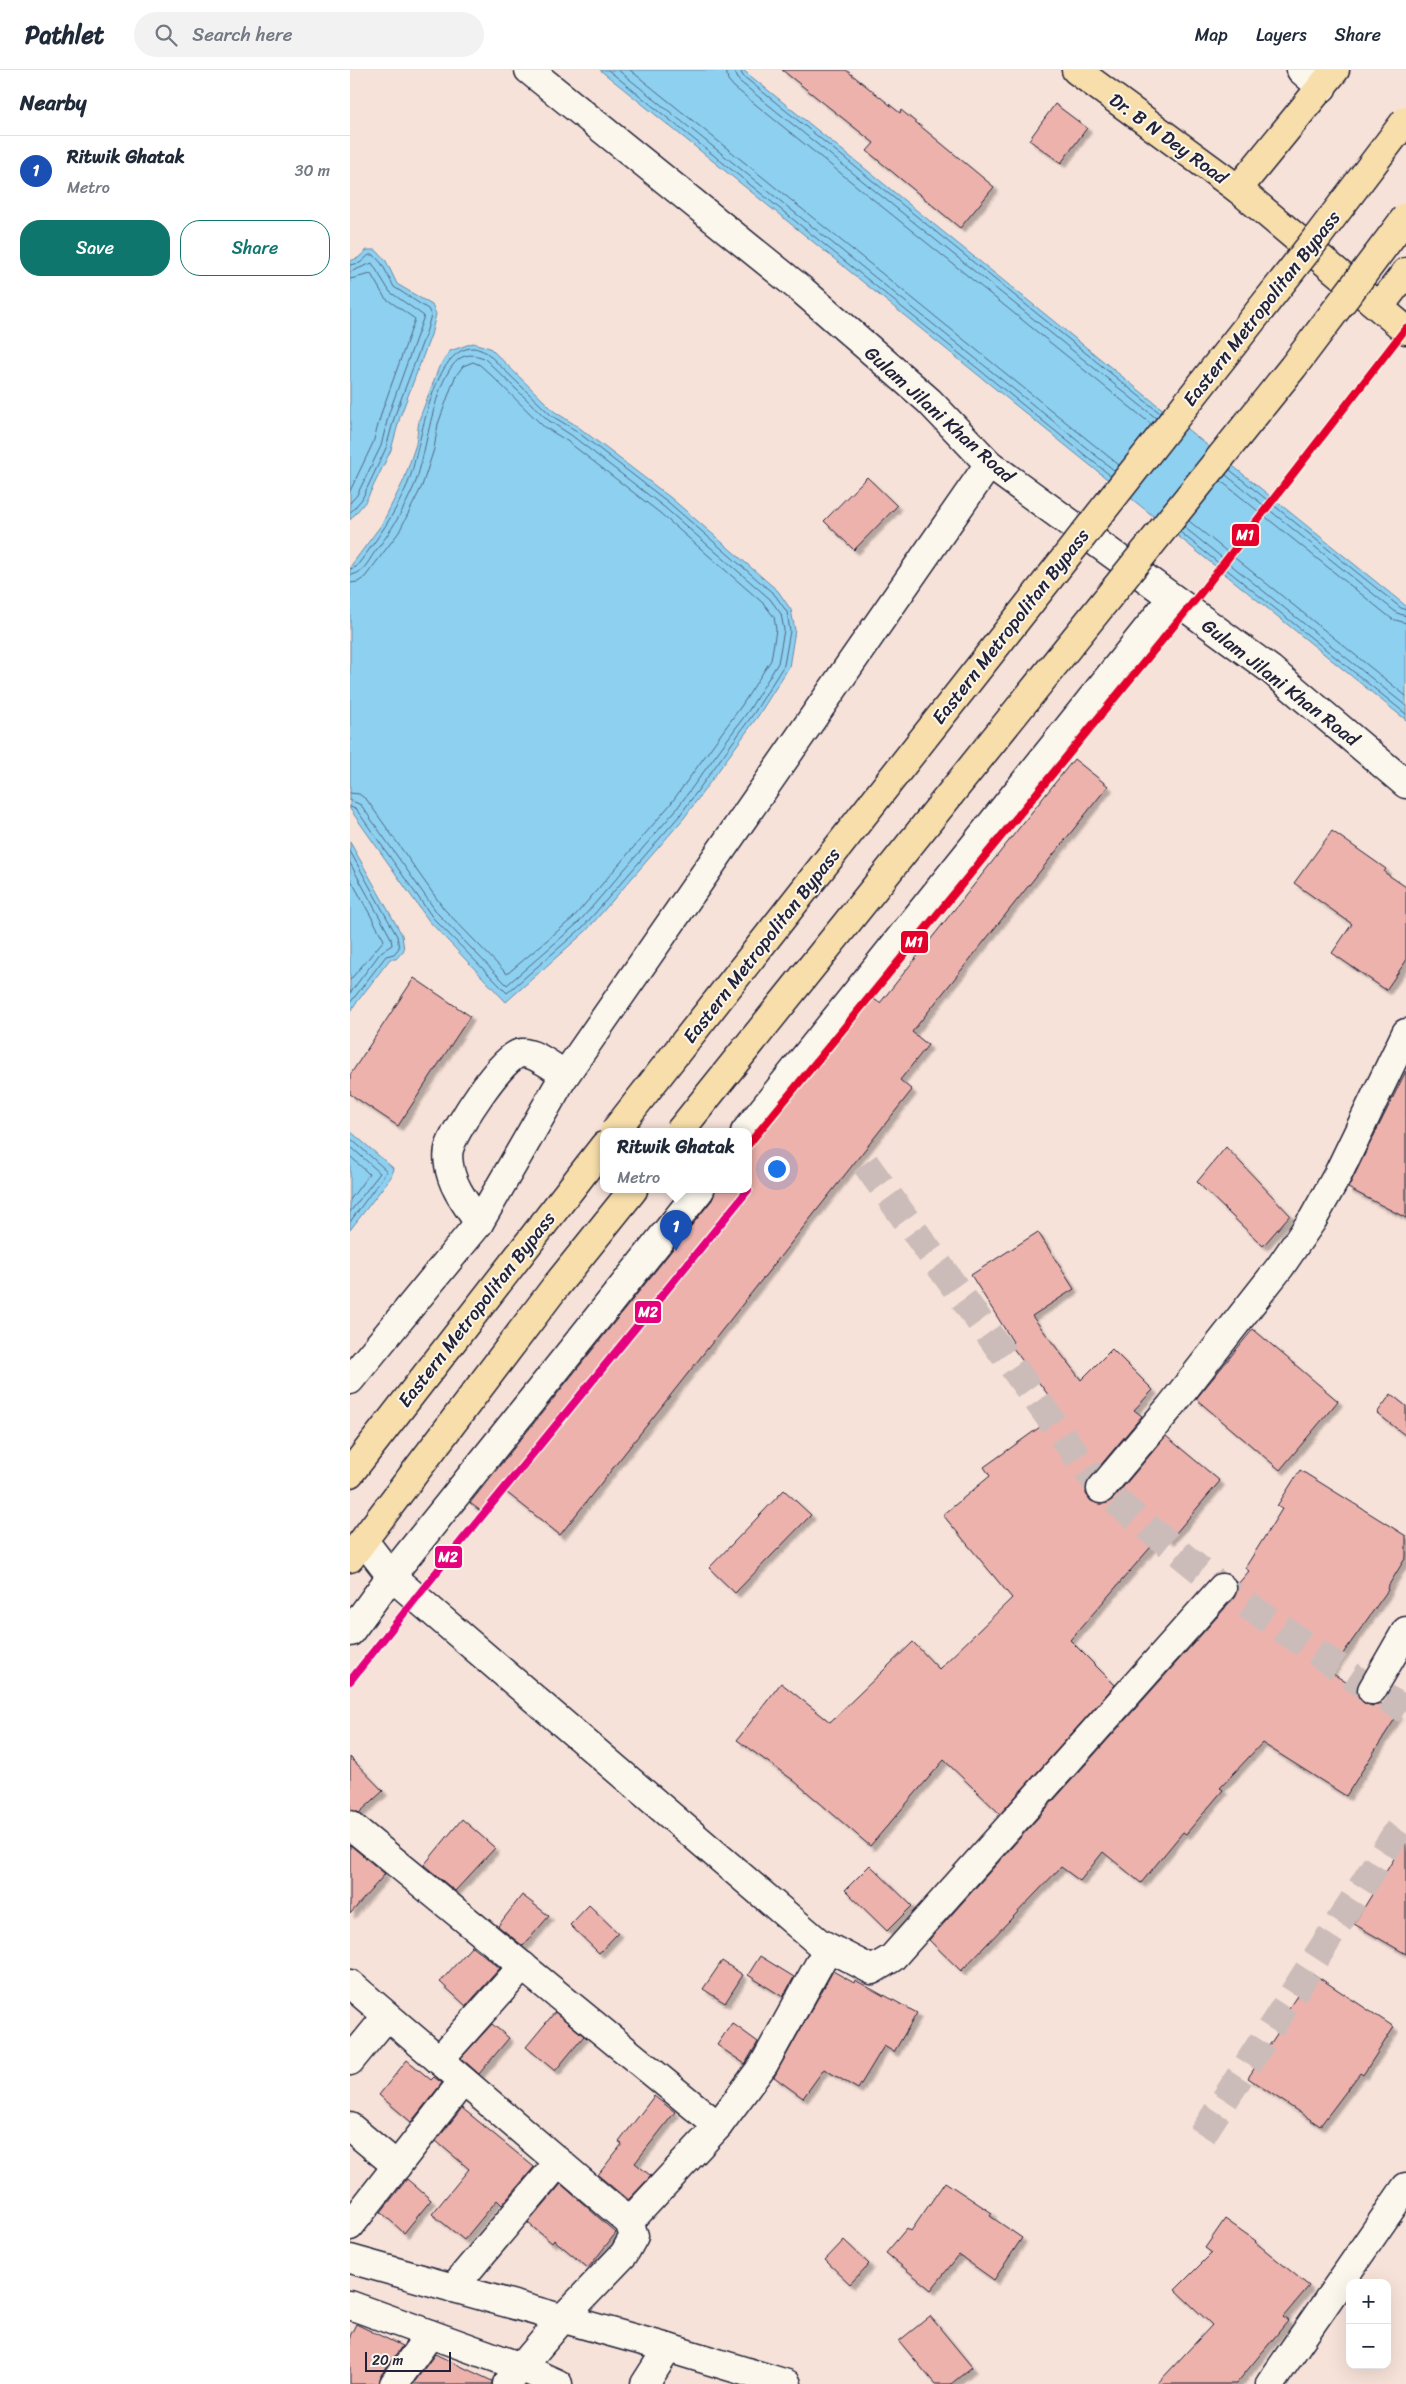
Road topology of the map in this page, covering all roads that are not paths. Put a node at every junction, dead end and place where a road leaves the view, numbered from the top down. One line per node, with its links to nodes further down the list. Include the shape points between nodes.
1 (529, 70): 11 (street, Gulam Jilani Khan Road, via 803,291 929,401)
2 (1076, 70): 6 (main road, Dr. B N Dey Road)
3 (1301, 70): 4 (street)
4 (1328, 79): 6 (main road)
5 (1406, 120): 16 (main road, Eastern Metropolitan Bypass, bridge)
6 (1238, 188): 9 (main road, Dr. B N Dey Road)
7 (1406, 217): 17 (main road, bridge, via 1287,375)
8 (1406, 272): 9 (main road)
9 (1380, 306): 10 (main road, Dr. B N Dey Road)
10 (1406, 330)
11 (990, 464): 12 (street, Gulam Jilani Khan Road); 15 (street)
12 (1172, 598): 13 (street, Gulam Jilani Khan Road, via 1270,669); 18 (street)
13 (1406, 784)
14 (1406, 1033): 25 (street, via 1313,1219 1280,1267 1177,1398)
15 (565, 1074): 22 (street); 22 (street, via 522,1053 513,1054 456,1131 449,1148 449,1165 454,1184)
16 (617, 1128)
17 (682, 1128)
18 (748, 1128)
19 (600, 1151): 24 (main road, Eastern Metropolitan Bypass)
20 (631, 1193): 26 (main road, via 556,1286)
21 (698, 1193): 27 (street)
22 (479, 1222): 23 (street)
23 (350, 1380)
24 (350, 1473)
25 (1100, 1489)
26 (357, 1550): 27 (street)
27 (391, 1576): 30 (street); 33 (street)
28 (1222, 1588): 33 (street, via 892,1958 872,1970)
29 (1406, 1631): 31 (street)
30 (350, 1632)
31 (1372, 1690)
32 (350, 1824): 34 (street)
33 (828, 1948): 40 (street, via 764,2064)
34 (523, 1966): 37 (street); 40 (street)
35 (350, 1984): 36 (street)
36 (387, 2016): 37 (street); 38 (street)
37 (439, 2060): 39 (street)
38 (350, 2061)
39 (463, 2081): 42 (street); 43 (street)
40 (718, 2126): 45 (street)
41 (350, 2127): 43 (street)
42 (558, 2162): 45 (street); 48 (street)
43 (397, 2166): 46 (street)
44 (1406, 2188): 54 (street)
45 (629, 2222): 50 (street, via 634,2236 624,2254)
46 (350, 2226)
47 (350, 2259): 48 (street)
48 (453, 2288): 50 (street)
49 (350, 2304): 51 (street)
50 (563, 2318): 52 (street); 53 (street)
51 (430, 2334): 53 (street); 55 (street)
52 (668, 2348): 57 (street); 58 (street)
53 (514, 2376): 56 (street)
54 (1279, 2381)
55 (394, 2384)
56 (558, 2384)
57 (645, 2384)
58 (787, 2384)

